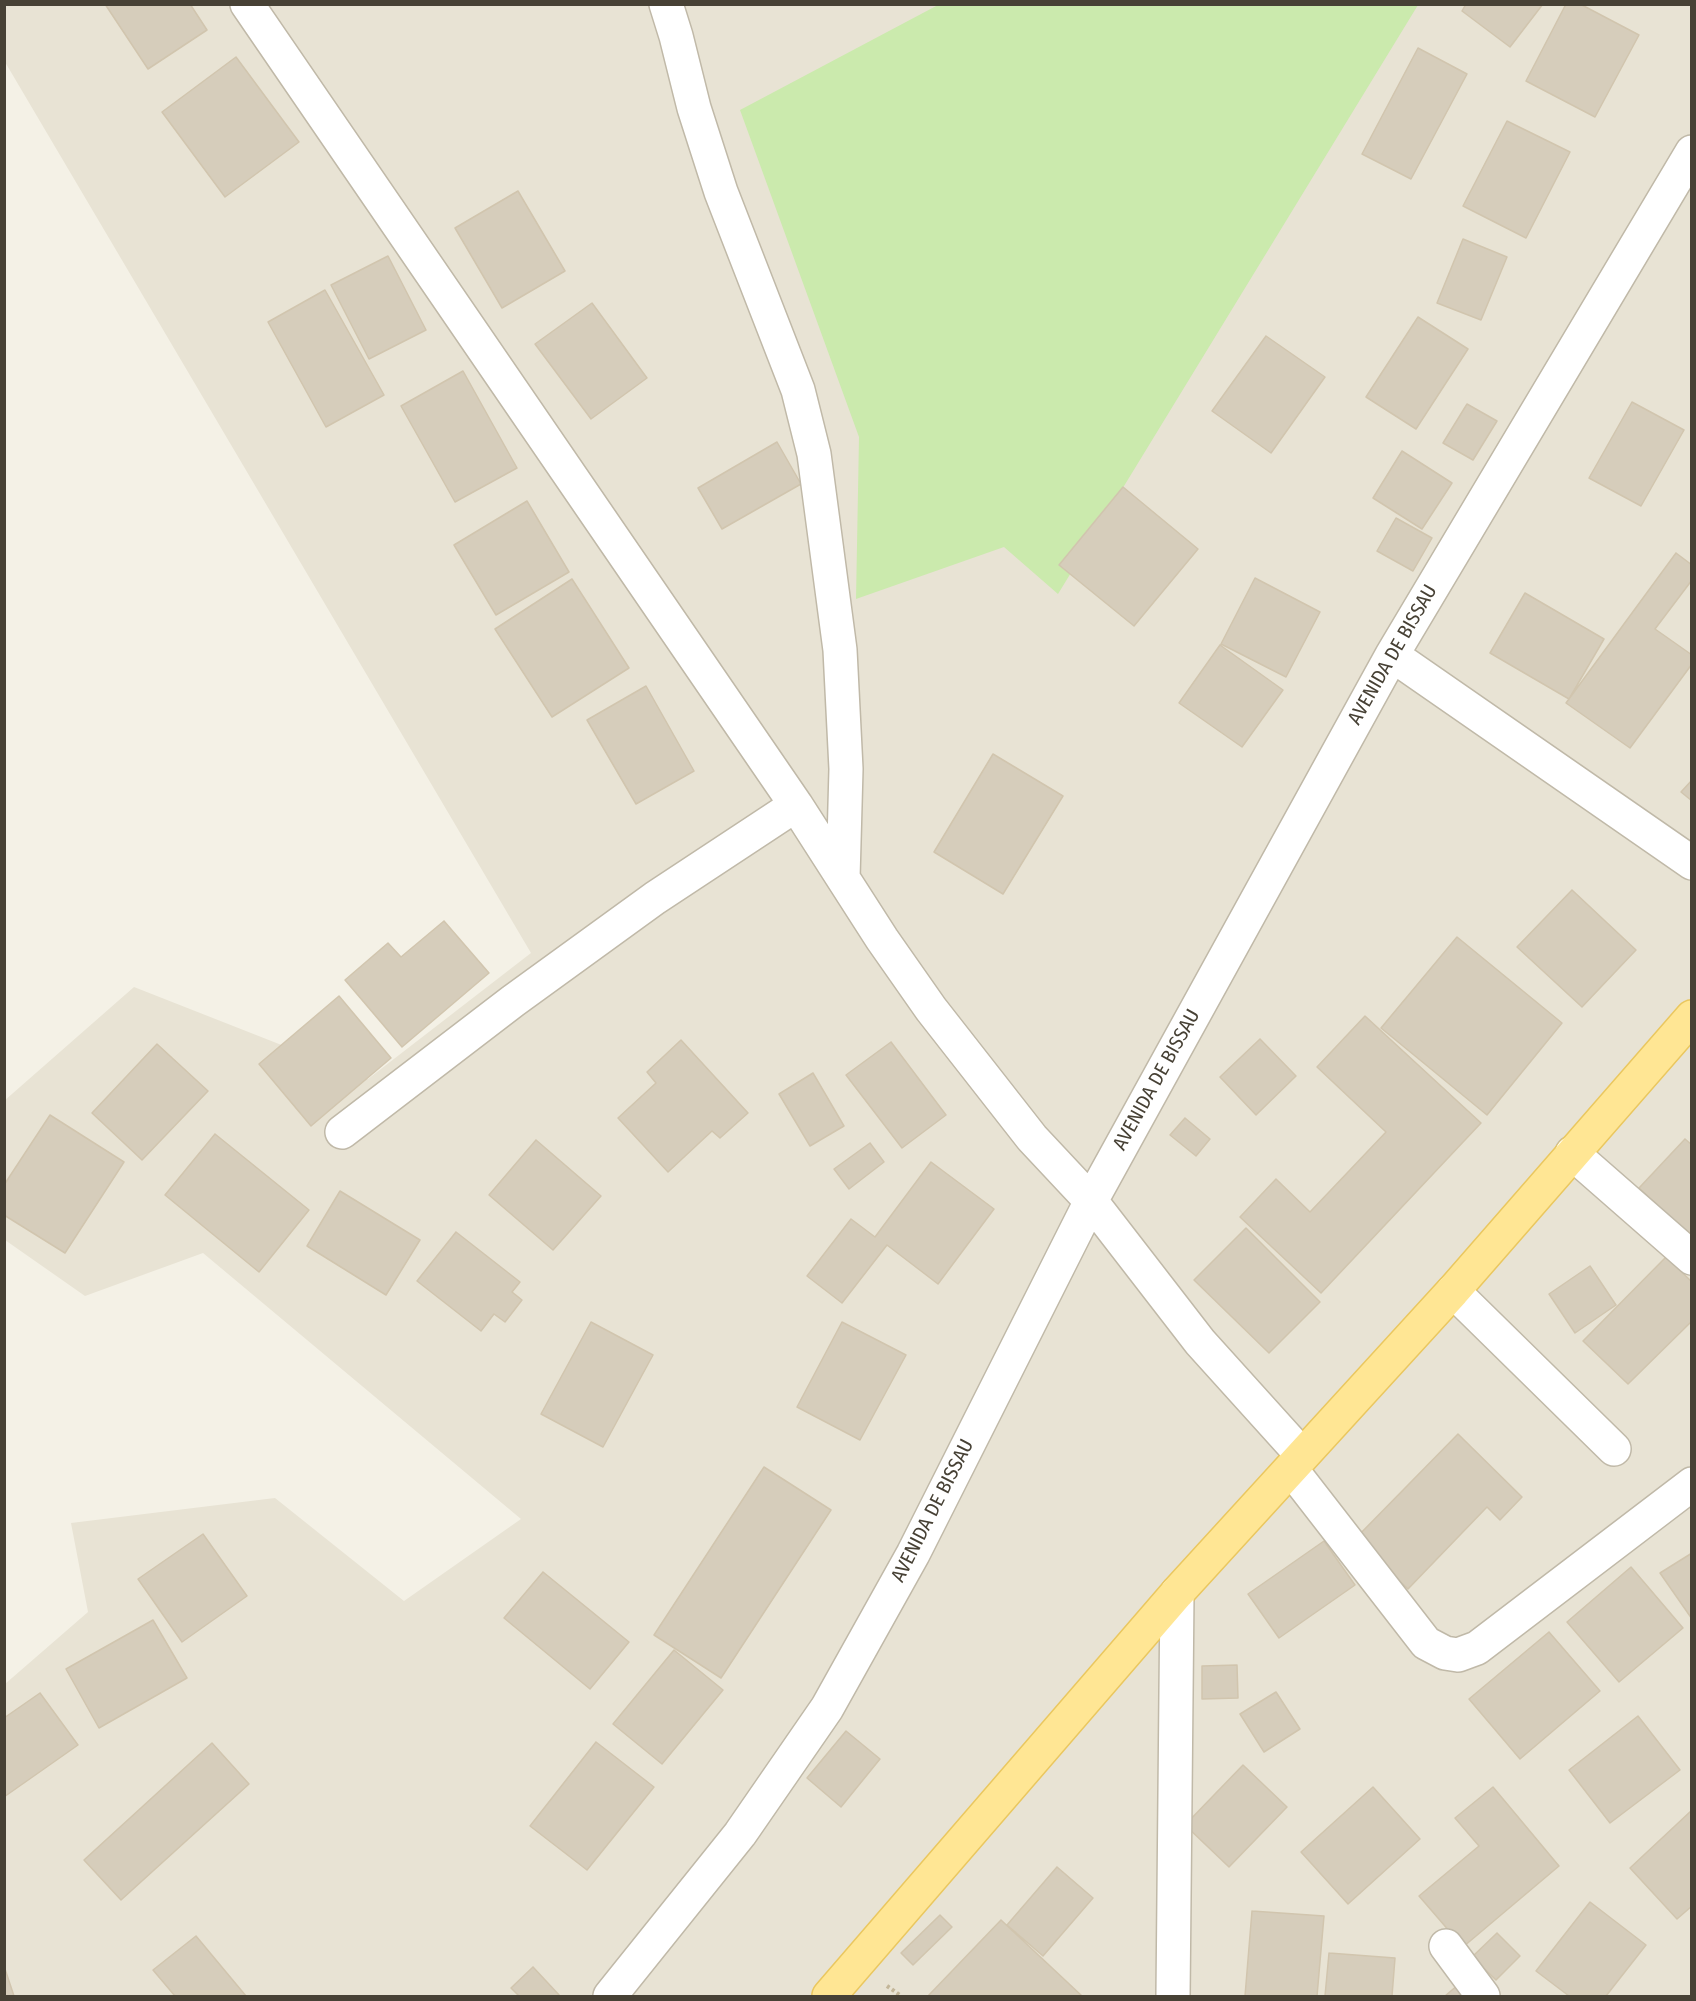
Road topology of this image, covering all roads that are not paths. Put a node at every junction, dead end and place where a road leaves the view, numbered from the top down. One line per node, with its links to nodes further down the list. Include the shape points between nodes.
1 (247, 4): 5 (street)
2 (666, 4): 7 (street, via 721,192 798,390 814,454 840,650 846,769)
3 (1692, 152): 4 (street, AVENIDA DE BISSAU)
4 (1392, 655): 6 (street); 11 (street, AVENIDA DE BISSAU)
5 (796, 805): 7 (street); 9 (street, via 655,898)
6 (1692, 863)
7 (843, 878): 11 (street, via 931,1010 1032,1138)
8 (1692, 1017): 10 (main road)
9 (342, 1132)
10 (1572, 1153): 12 (street); 13 (main road)
11 (1091, 1201): 15 (street); 19 (street, AVENIDA DE BISSAU, via 913,1554 827,1708 740,1834)
12 (1692, 1258)
13 (1453, 1291): 14 (street); 15 (main road)
14 (1614, 1449)
15 (1297, 1462): 16 (street, via 1426,1642 1445,1653 1458,1655 1478,1648); 17 (main road)
16 (1692, 1484)
17 (1177, 1593): 20 (main road); 21 (street)
18 (1446, 1946): 22 (street)
19 (610, 1996)
20 (829, 1996)
21 (1173, 1996)
22 (1483, 1996)

